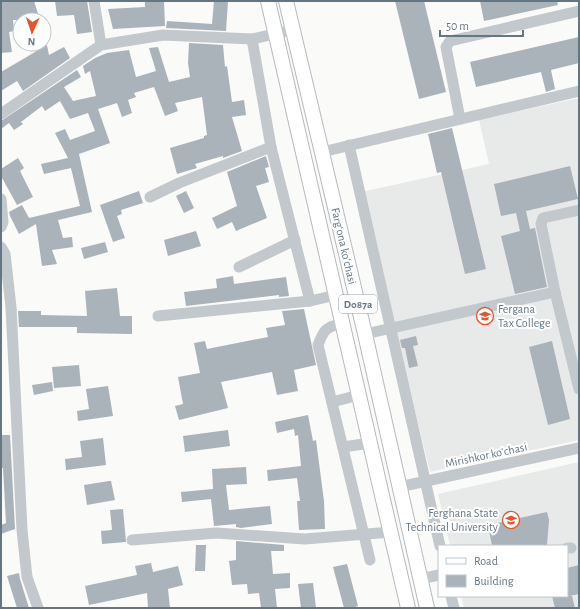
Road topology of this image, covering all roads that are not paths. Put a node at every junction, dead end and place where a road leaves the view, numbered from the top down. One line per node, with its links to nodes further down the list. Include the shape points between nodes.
1 (94, 1): 8 (street)
2 (268, 1): 6 (main road, Fargʻona koʻchasi / D087a)
3 (286, 1): 5 (main road, Fargʻona koʻchasi / D087a)
4 (579, 11): 11 (street, via 450,41 446,47)
5 (292, 30): 6 (street); 14 (main road, Fargʻona koʻchasi / D087a)
6 (276, 34): 7 (street); 23 (main road, Fargʻona koʻchasi / D087a)
7 (252, 39): 8 (street, via 164,35); 13 (street)
8 (101, 44): 10 (street)
9 (579, 91): 11 (street)
10 (1, 114)
11 (460, 119): 12 (street)
12 (349, 145): 14 (street); 27 (street)
13 (271, 147): 15 (street, via 178,183); 19 (street)
14 (322, 152): 28 (main road, Fargʻona koʻchasi / D087a)
15 (150, 197)
16 (1, 199): 18 (street)
17 (579, 210): 22 (street, via 543,218 541,224)
18 (1, 227)
19 (295, 240): 21 (street); 24 (street)
20 (1, 247): 47 (street, via 5,254 11,307 22,530 27,577)
21 (239, 267)
22 (555, 292): 27 (street); 29 (street)
23 (336, 295): 24 (street); 26 (main road, Fargʻona koʻchasi / D087a)
24 (310, 301): 25 (street)
25 (158, 316)
26 (343, 323): 30 (main road, Fargʻona koʻchasi / D087a); 31 (street, via 329,326 318,345)
27 (391, 328): 28 (street); 37 (street)
28 (365, 334): 32 (main road, Fargʻona koʻchasi / D087a)
29 (579, 390)
30 (359, 395): 31 (street); 33 (main road, Fargʻona koʻchasi / D087a)
31 (332, 402): 35 (street)
32 (383, 420): 33 (main road); 38 (main road, Fargʻona koʻchasi / D087a)
33 (366, 424): 34 (main road, Fargʻona koʻchasi / D087a)
34 (370, 443): 35 (street); 39 (main road, Fargʻona koʻchasi / D087a)
35 (343, 447): 40 (street)
36 (579, 448): 37 (street, Mirishkor koʻchasi)
37 (425, 481): 38 (street, Mirishkor koʻchasi); 42 (street)
38 (399, 487): 45 (main road, Fargʻona koʻchasi / D087a)
39 (391, 532): 40 (street); 48 (main road, Fargʻona koʻchasi / D087a)
40 (364, 534): 41 (street, via 305,539 216,533); 43 (street)
41 (132, 540)
42 (440, 545)
43 (370, 560)
44 (438, 575): 45 (street)
45 (420, 579): 49 (main road, Fargʻona koʻchasi / D087a)
46 (451, 597): 50 (street)
47 (38, 608)
48 (408, 608)
49 (427, 608)
50 (454, 608)

